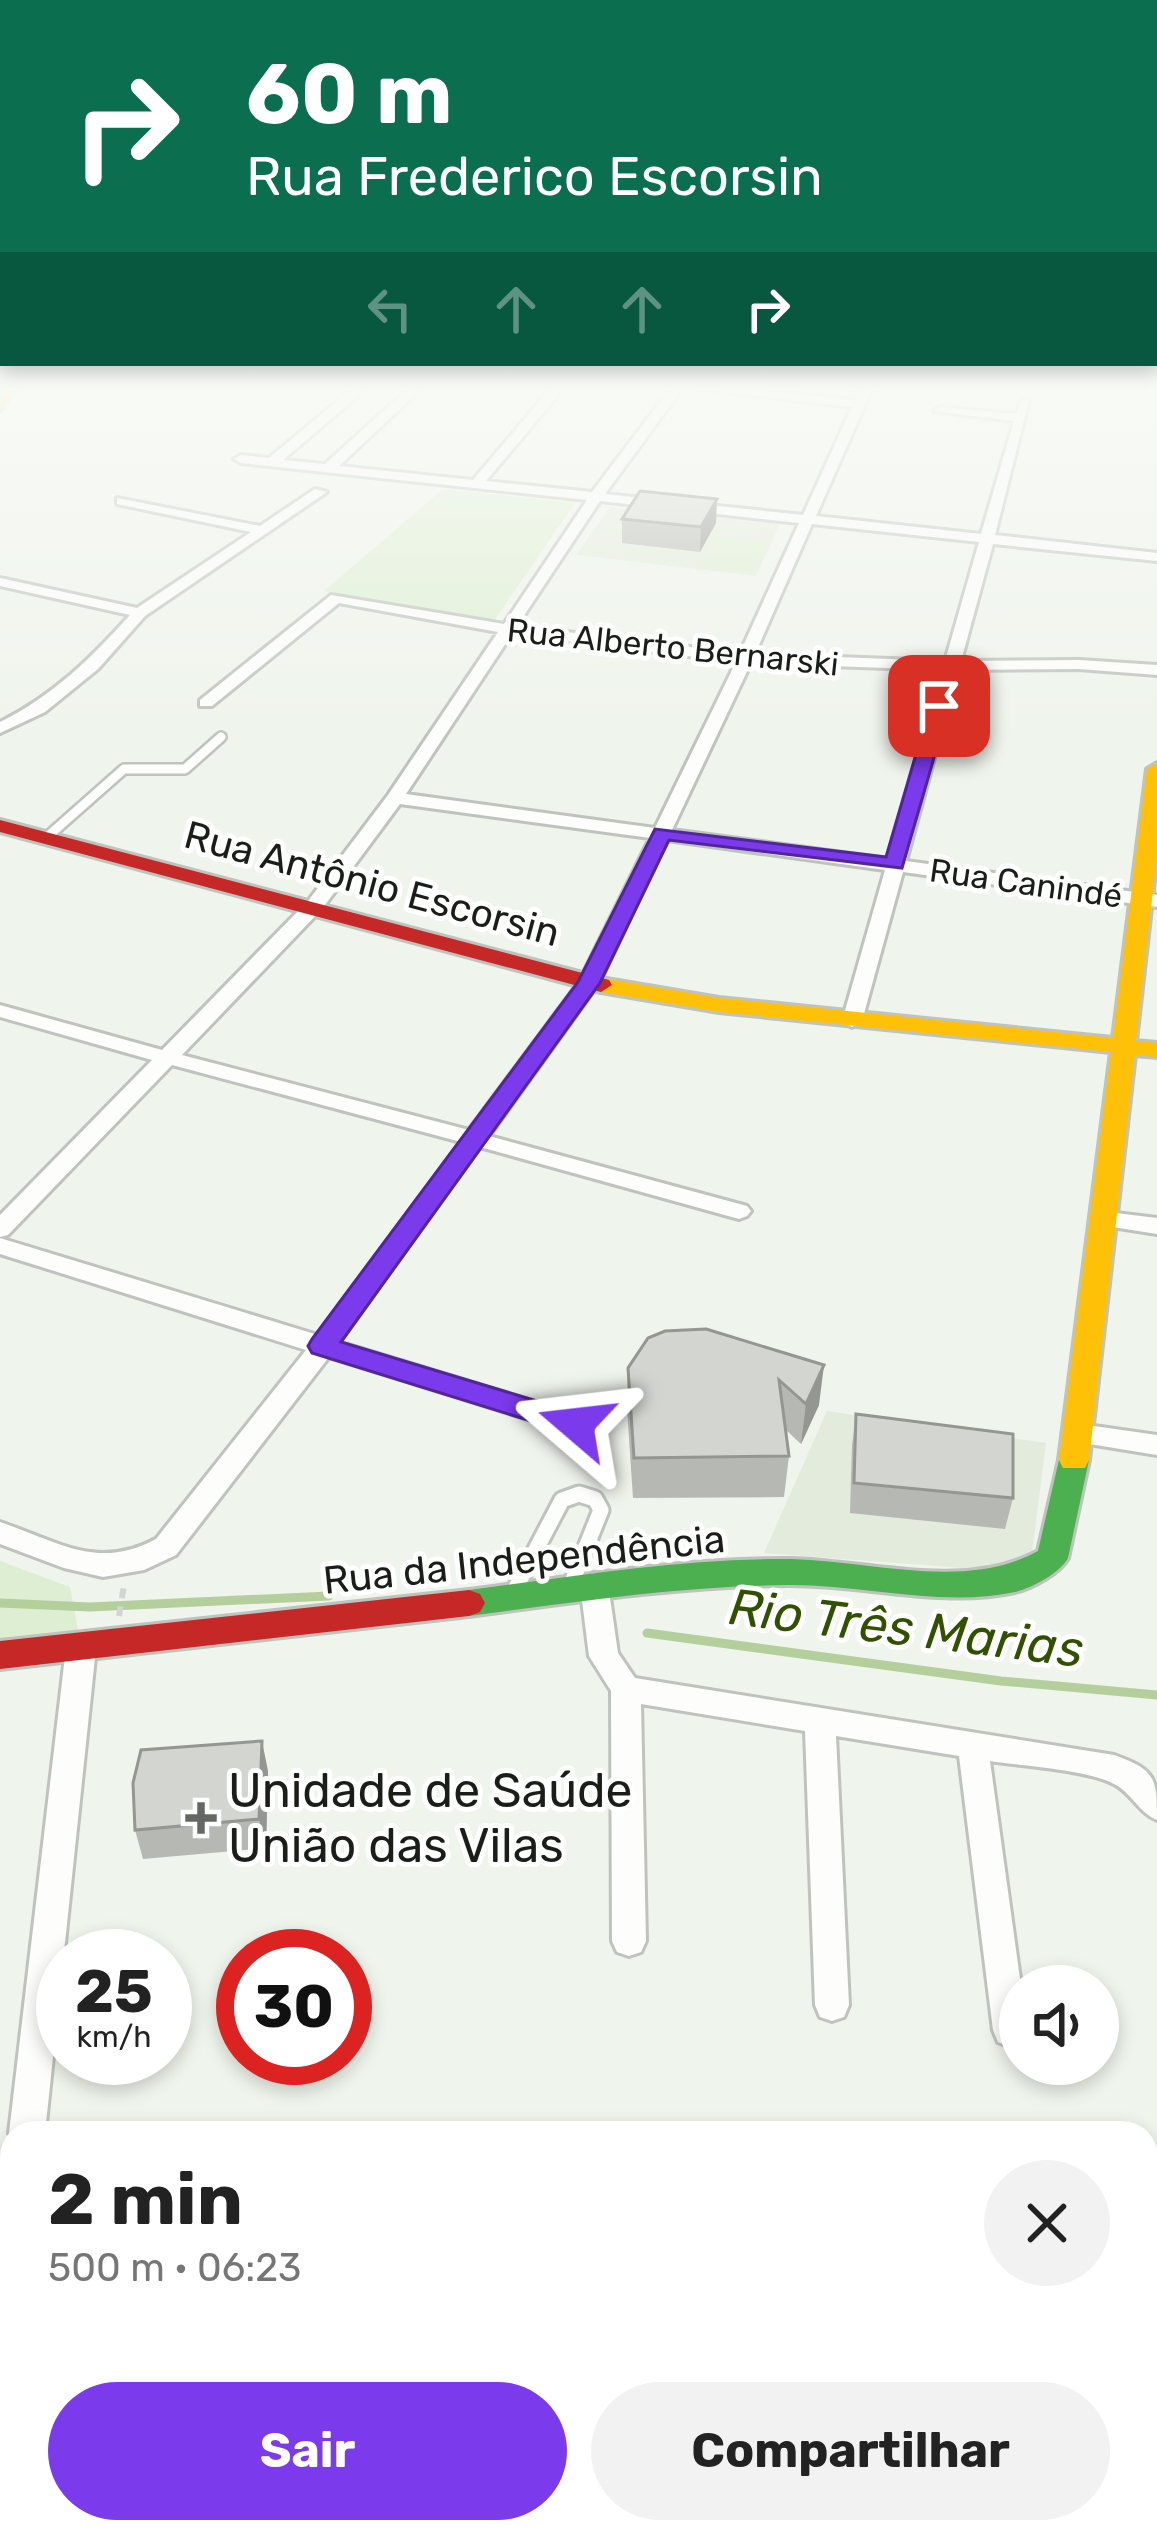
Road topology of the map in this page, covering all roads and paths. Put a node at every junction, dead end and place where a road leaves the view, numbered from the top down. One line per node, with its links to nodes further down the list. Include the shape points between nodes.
1 (154, 508): 8 (street)
2 (297, 508): 8 (street)
3 (589, 508): 13 (street)
4 (683, 508): 7 (street)
5 (814, 508): 7 (street)
6 (998, 508): 9 (street)
7 (808, 520): 9 (street); 14 (street)
8 (264, 531): 12 (street)
9 (990, 538): 10 (street); 15 (street)
10 (1157, 557)
11 (0, 582): 12 (street)
12 (140, 613): 18 (street, via 92,666)
13 (505, 632): 14 (street, Rua Alberto Bernarski); 17 (street, Rua Alberto Bernarski, via 336,598); 22 (street)
14 (746, 657): 15 (street, Rua Alberto Bernarski); 24 (street)
15 (950, 667): 16 (street, Rua Alberto Bernarski); 26 (street)
16 (1157, 670)
17 (206, 703)
18 (10, 723): 20 (street)
19 (221, 737): 25 (lane, via 185,769 124,769)
20 (0, 749)
21 (1157, 769): 27 (main road)
22 (395, 798): 24 (street, Rua Canindé); 28 (street)
23 (0, 826): 25 (main road, Rua Antônio Escorsin)
24 (662, 833): 26 (street, Rua Canindé); 29 (street)
25 (47, 837): 28 (main road, Rua Antônio Escorsin)
26 (894, 864): 27 (street, Rua Canindé); 31 (street)
27 (1149, 900): 32 (main road)
28 (309, 910): 29 (main road, Rua Antônio Escorsin); 34 (street)
29 (589, 983): 31 (main road, Rua Antônio Escorsin); 35 (street)
30 (0, 1011): 34 (street)
31 (852, 1021): 32 (main road, Rua Antônio Escorsin)
32 (1122, 1047): 33 (main road, Rua Antônio Escorsin); 37 (main road)
33 (1157, 1050)
34 (166, 1058): 35 (street); 39 (street)
35 (478, 1137): 36 (street); 41 (street)
36 (739, 1211)
37 (1108, 1220): 38 (street); 43 (main road)
38 (1157, 1226)
39 (0, 1229)
40 (0, 1246): 41 (street)
41 (322, 1346): 42 (street); 45 (street, via 166,1547 127,1568 104,1570)
42 (576, 1424)
43 (1080, 1434): 44 (street); 46 (main road, Rua da Independência, via 1052,1558 1016,1579 965,1584 792,1572)
44 (1157, 1444)
45 (0, 1532)
46 (582, 1586): 48 (main road, Rua da Independência); 48 (lane, via 601,1510 595,1498 579,1494 562,1500); 52 (street, via 604,1656)
47 (124, 1589): 49 (path)
48 (512, 1596): 50 (main road, Rua da Independência)
49 (119, 1618)
50 (81, 1648): 51 (main road, Rua da Independência); 59 (street)
51 (0, 1654)
52 (626, 1689): 53 (street); 56 (street)
53 (820, 1724): 54 (street); 58 (street)
54 (974, 1746): 55 (street, via 1114,1768); 57 (street)
55 (1157, 1806)
56 (629, 1941)
57 (1002, 1965)
58 (832, 2005)
59 (28, 2121)

